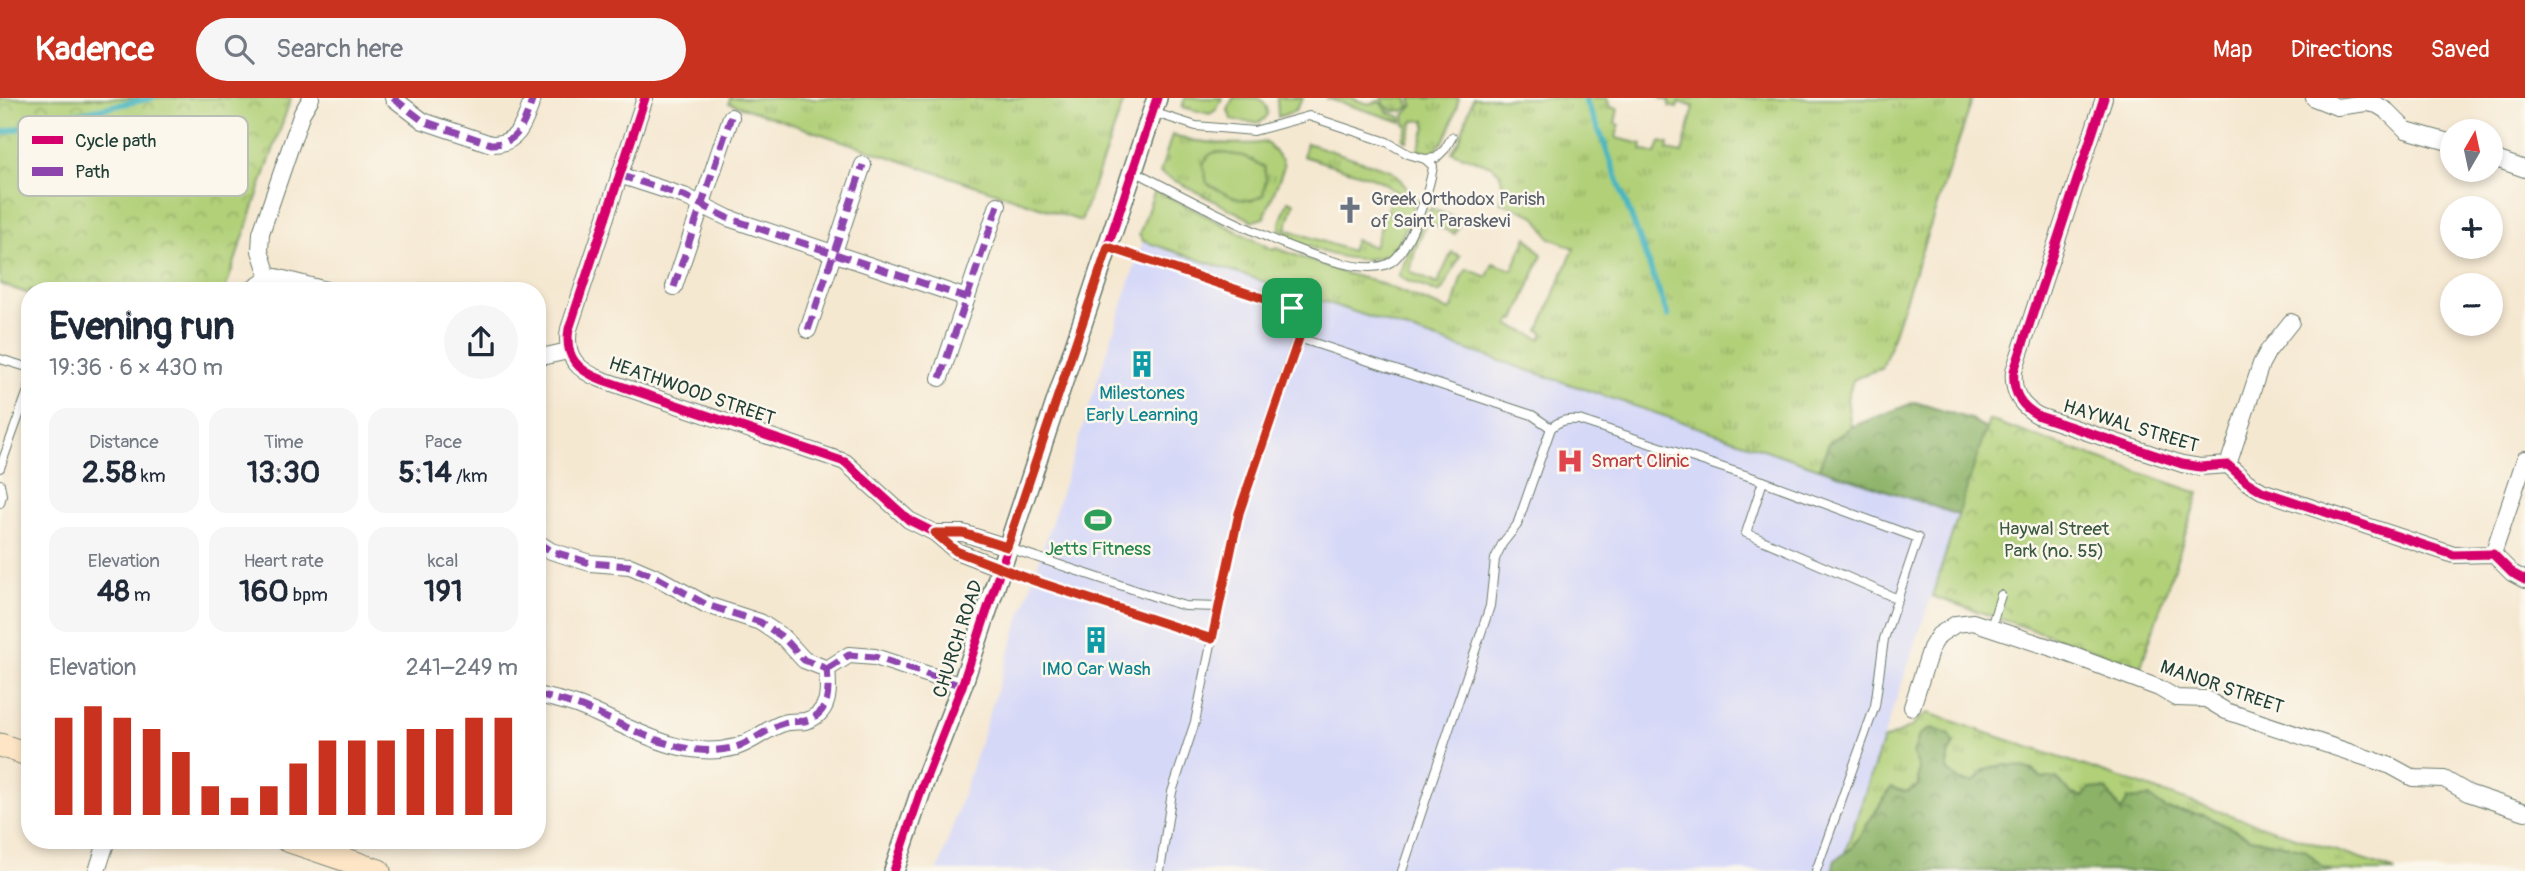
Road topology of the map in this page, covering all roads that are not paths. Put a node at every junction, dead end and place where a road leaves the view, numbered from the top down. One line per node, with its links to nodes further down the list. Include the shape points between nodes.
1 (311, 98): 21 (street, via 261,233 260,251)
2 (393, 98): 3 (street, via 423,121 500,145 520,131)
3 (533, 98)
4 (645, 98): 16 (street)
5 (2104, 98): 37 (street, HAYWAL STREET, via 2016,363 2016,395 2039,416 2182,464)
6 (2314, 98): 10 (street, via 2337,107 2377,105 2406,130)
7 (1155, 105): 11 (lane, via 1196,126 1254,131 1309,116); 15 (street, CHURCH ROAD)
8 (731, 117): 18 (street)
9 (1452, 137): 11 (lane, via 1436,158)
10 (2440, 140)
11 (1425, 159): 15 (lane, via 1433,166 1422,206 1402,251 1377,268 1309,254)
12 (2503, 161): 14 (street)
13 (863, 166): 20 (street)
14 (2525, 169)
15 (1133, 170): 19 (street, CHURCH ROAD)
16 (619, 175): 18 (street); 29 (street, via 569,329)
17 (998, 205): 25 (street)
18 (701, 206): 20 (street); 24 (street)
19 (1108, 247): 28 (lane, via 1292,308 1300,319); 43 (street, CHURCH ROAD)
20 (833, 254): 25 (street); 27 (street)
21 (269, 278): 22 (street); 23 (street)
22 (263, 282)
23 (301, 282)
24 (674, 287)
25 (967, 298): 33 (street)
26 (2291, 322): 37 (street, via 2262,364)
27 (808, 331)
28 (1299, 338): 35 (lane, via 1532,415); 50 (lane, via 1239,513)
29 (568, 351): 30 (street); 42 (street, HEATHWOOD STREET, via 579,368 592,376 845,462 909,520)
30 (546, 356)
31 (0, 359): 32 (lane)
32 (21, 365)
33 (940, 378)
34 (21, 410): 38 (lane)
35 (1551, 428): 39 (lane, via 1566,419 1579,420); 66 (lane, via 1517,524 1495,559 1490,606)
36 (2525, 459): 45 (street)
37 (2228, 465): 45 (street, via 2253,487 2275,496 2454,555)
38 (0, 468)
39 (1763, 481): 49 (lane, via 1746,533); 49 (lane, via 1918,538)
40 (0, 484): 41 (lane)
41 (0, 503)
42 (935, 533): 43 (street, HEATHWOOD STREET, via 963,533); 46 (street, HEATHWOOD STREET, via 956,551)
43 (1007, 547): 46 (street, CHURCH ROAD); 50 (lane, via 1185,606)
44 (546, 548): 53 (street, via 590,563 630,566 707,605 760,621 804,660)
45 (2493, 554): 47 (street)
46 (1000, 568): 52 (lane); 54 (street, CHURCH ROAD)
47 (2525, 580)
48 (2001, 595): 51 (lane)
49 (1898, 599): 67 (lane, via 1884,639 1875,706)
50 (1219, 607): 52 (lane)
51 (1991, 627): 56 (street, MANOR STREET, via 1965,622 1939,635); 59 (street, MANOR STREET, via 2176,698 2206,699 2226,711 2391,766 2413,778 2444,779 2468,793)
52 (1212, 639): 65 (lane, via 1195,722 1172,792)
53 (827, 669): 54 (street, via 849,654 874,657); 55 (street, via 830,694 822,712 807,720 784,723 738,747 712,751 683,748)
54 (962, 686): 64 (street, CHURCH ROAD)
55 (546, 697)
56 (1912, 707)
57 (0, 745): 58 (main road)
58 (21, 752)
59 (2525, 812)
60 (104, 849): 62 (street)
61 (313, 849): 63 (main road)
62 (97, 871)
63 (379, 871)
64 (894, 871)
65 (1160, 871)
66 (1402, 871)
67 (1816, 871)

